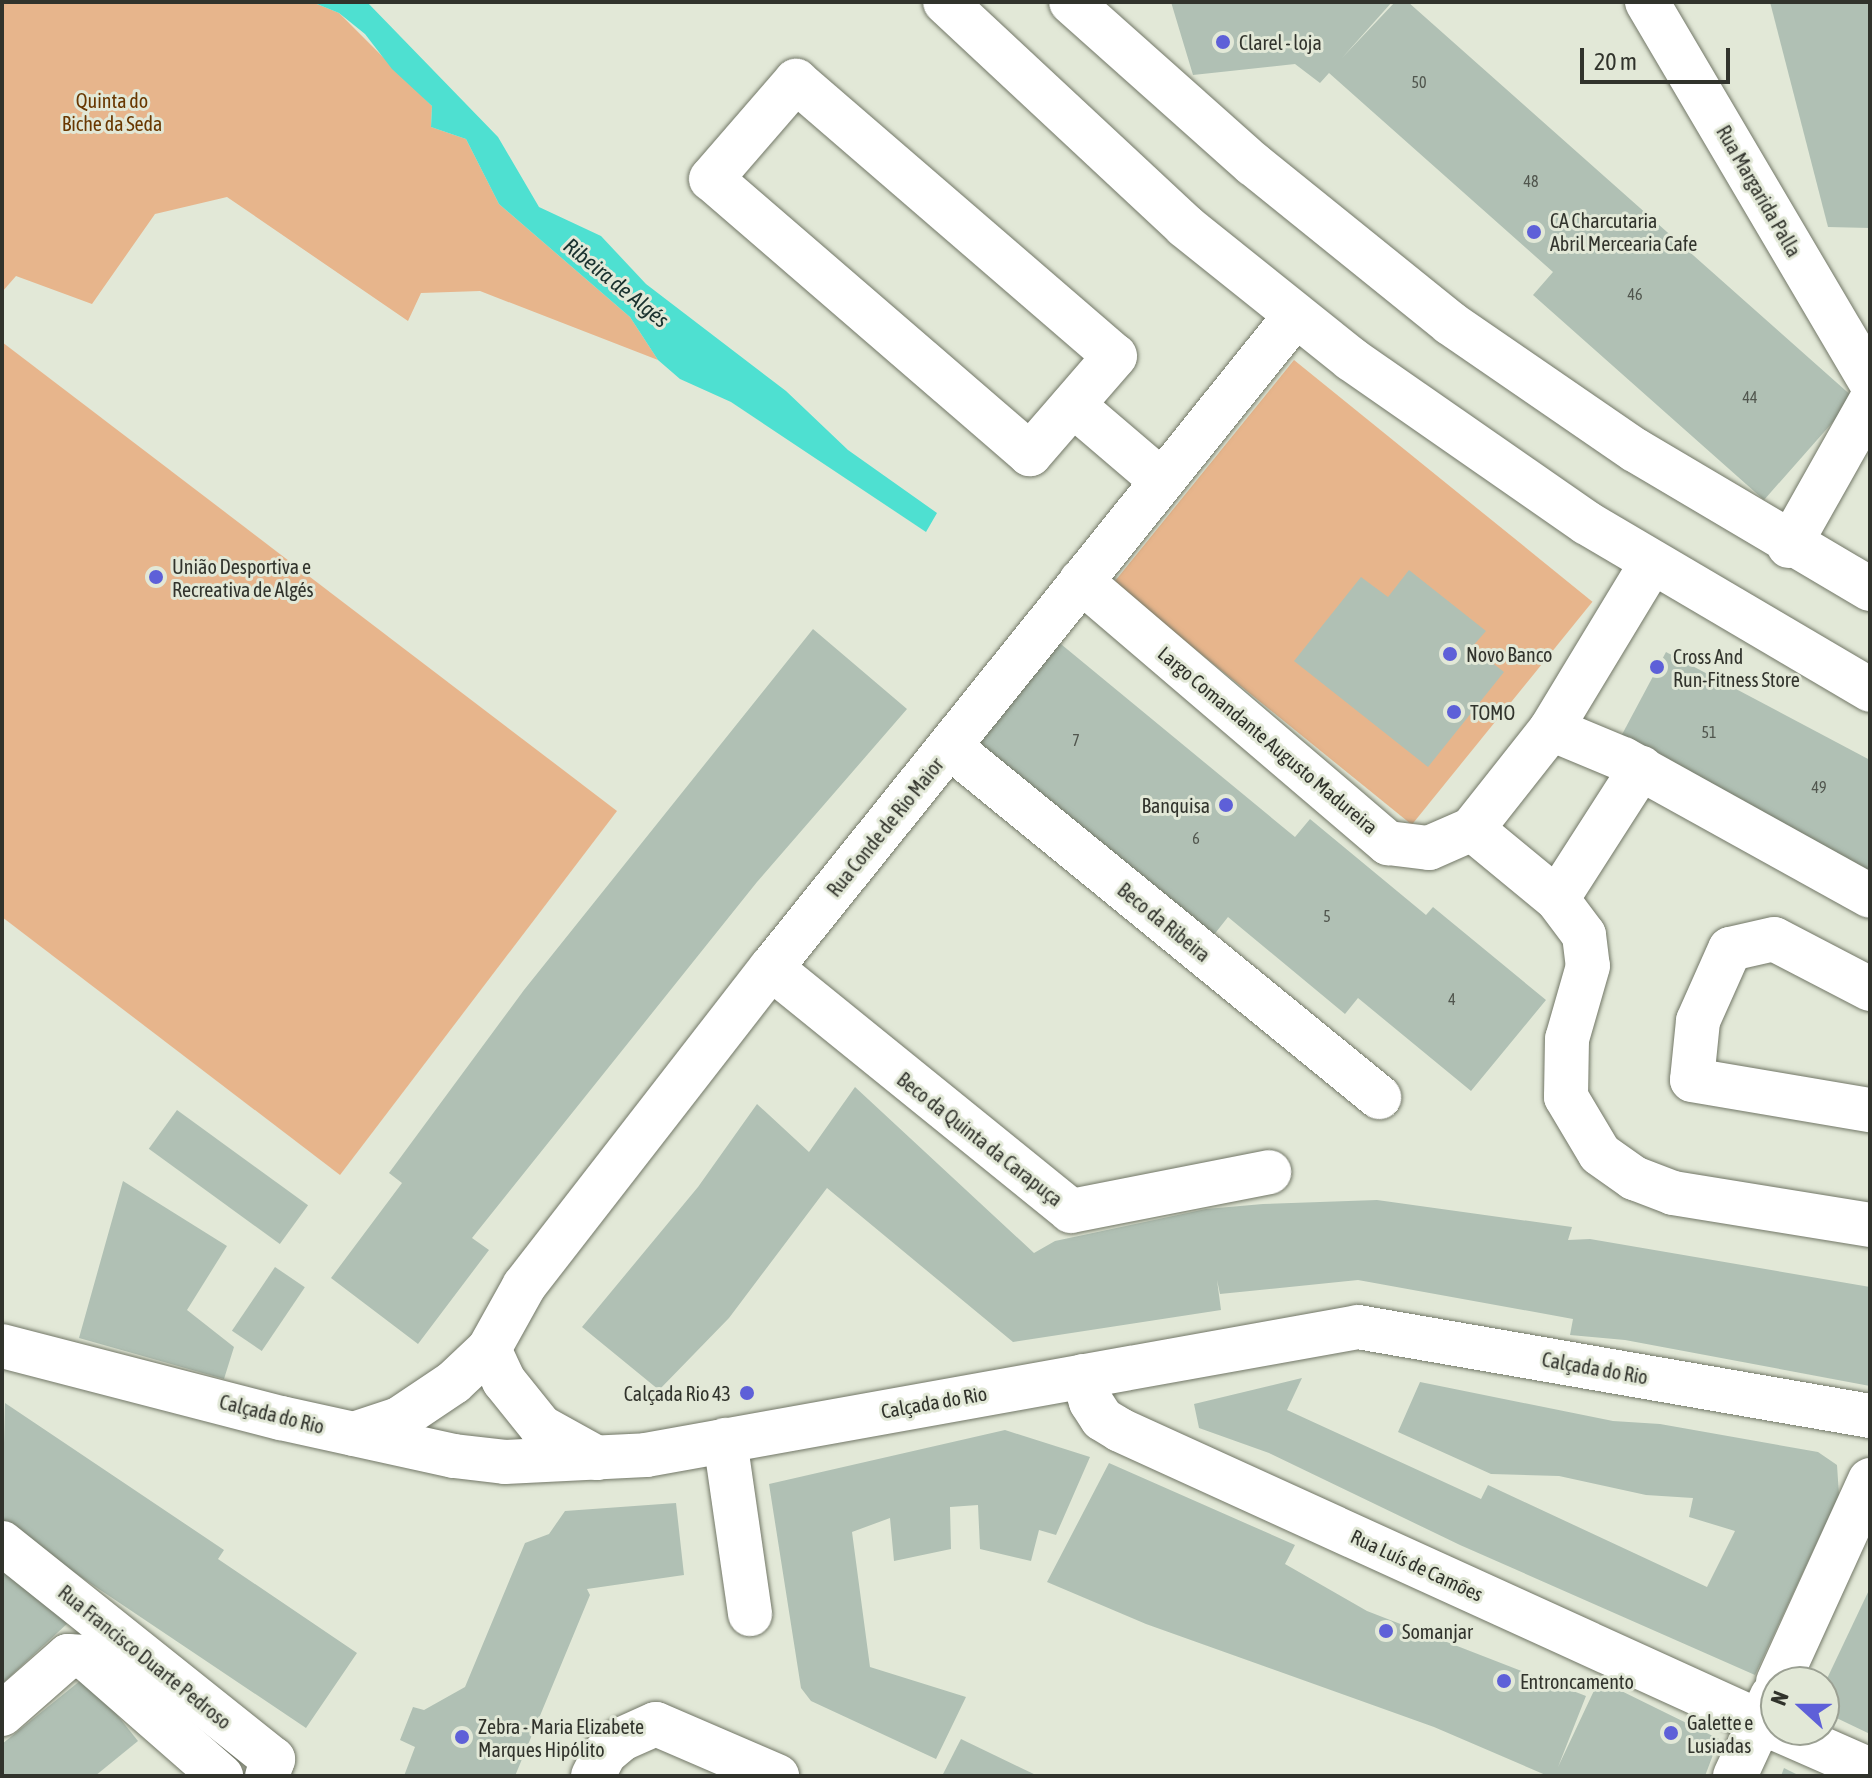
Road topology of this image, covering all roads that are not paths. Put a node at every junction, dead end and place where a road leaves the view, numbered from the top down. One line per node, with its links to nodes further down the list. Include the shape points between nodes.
1 (945, 2): 4 (street, via 1151,196)
2 (1071, 2): 9 (street, via 1253,164 1450,323 1635,450)
3 (1647, 2): 5 (street, Rua Margarida Palla)
4 (1295, 316): 8 (street, Rua Conde de Rio Maior); 10 (street, via 1574,514)
5 (1870, 380)
6 (1870, 402): 9 (street)
7 (1073, 405): 7 (street, via 1115,356 796,81 711,179 1030,454); 8 (street)
8 (1162, 481): 11 (street, Rua Conde de Rio Maior)
9 (1789, 546): 12 (street)
10 (1652, 562): 13 (street); 14 (street, Largo Comandante Augusto Madureira)
11 (1081, 581): 15 (street, Rua Conde de Rio Maior); 17 (street, Largo Comandante Augusto Madureira, via 1388,843 1429,848)
12 (1870, 589)
13 (1870, 690)
14 (1551, 729): 16 (street); 17 (street, Largo Comandante Augusto Madureira)
15 (950, 747): 20 (street, Rua Conde de Rio Maior); 22 (street, Beco da Ribeira)
16 (1641, 768): 18 (street); 19 (street)
17 (1472, 829): 19 (street)
18 (1870, 896)
19 (1557, 899): 25 (street, via 1584,935 1588,966 1567,1039 1566,1097 1600,1154 1634,1178 1673,1193)
20 (771, 968): 24 (street, Beco da Quinta da Carapuça, via 1071,1211); 27 (street, Rua Conde de Rio Maior, via 524,1286)
21 (1870, 989): 23 (street, via 1774,939 1730,949 1698,1021 1692,1080)
22 (1379, 1097)
23 (1870, 1110)
24 (1269, 1172)
25 (1870, 1225)
26 (2, 1346): 30 (street, Calçada do Rio)
27 (489, 1349): 30 (street, via 411,1412); 32 (street, via 504,1381 541,1427)
28 (1083, 1376): 29 (street, Calçada do Rio, via 1358,1327); 31 (street, Calçada do Rio); 37 (street, Rua Luís de Camões, via 1097,1410 1120,1430)
29 (1870, 1416)
30 (354, 1434): 32 (street, Calçada do Rio, via 505,1462)
31 (725, 1440): 32 (street, Calçada do Rio); 35 (street)
32 (597, 1458)
33 (1870, 1480): 36 (street)
34 (2, 1543): 43 (street, Rua Francisco Duarte Pedroso, via 273,1759)
35 (750, 1614)
36 (1792, 1666)
37 (1760, 1704)
38 (2, 1714): 42 (street, Rua Francisco Duarte Pedroso, via 68,1656 85,1657)
39 (1760, 1734): 46 (street)
40 (1832, 1746): 41 (street, Rua Luís de Camões)
41 (1870, 1770)
42 (221, 1776)
43 (267, 1776)
44 (593, 1776): 45 (street, via 604,1754 622,1739 656,1724)
45 (777, 1776)
46 (1735, 1776)

